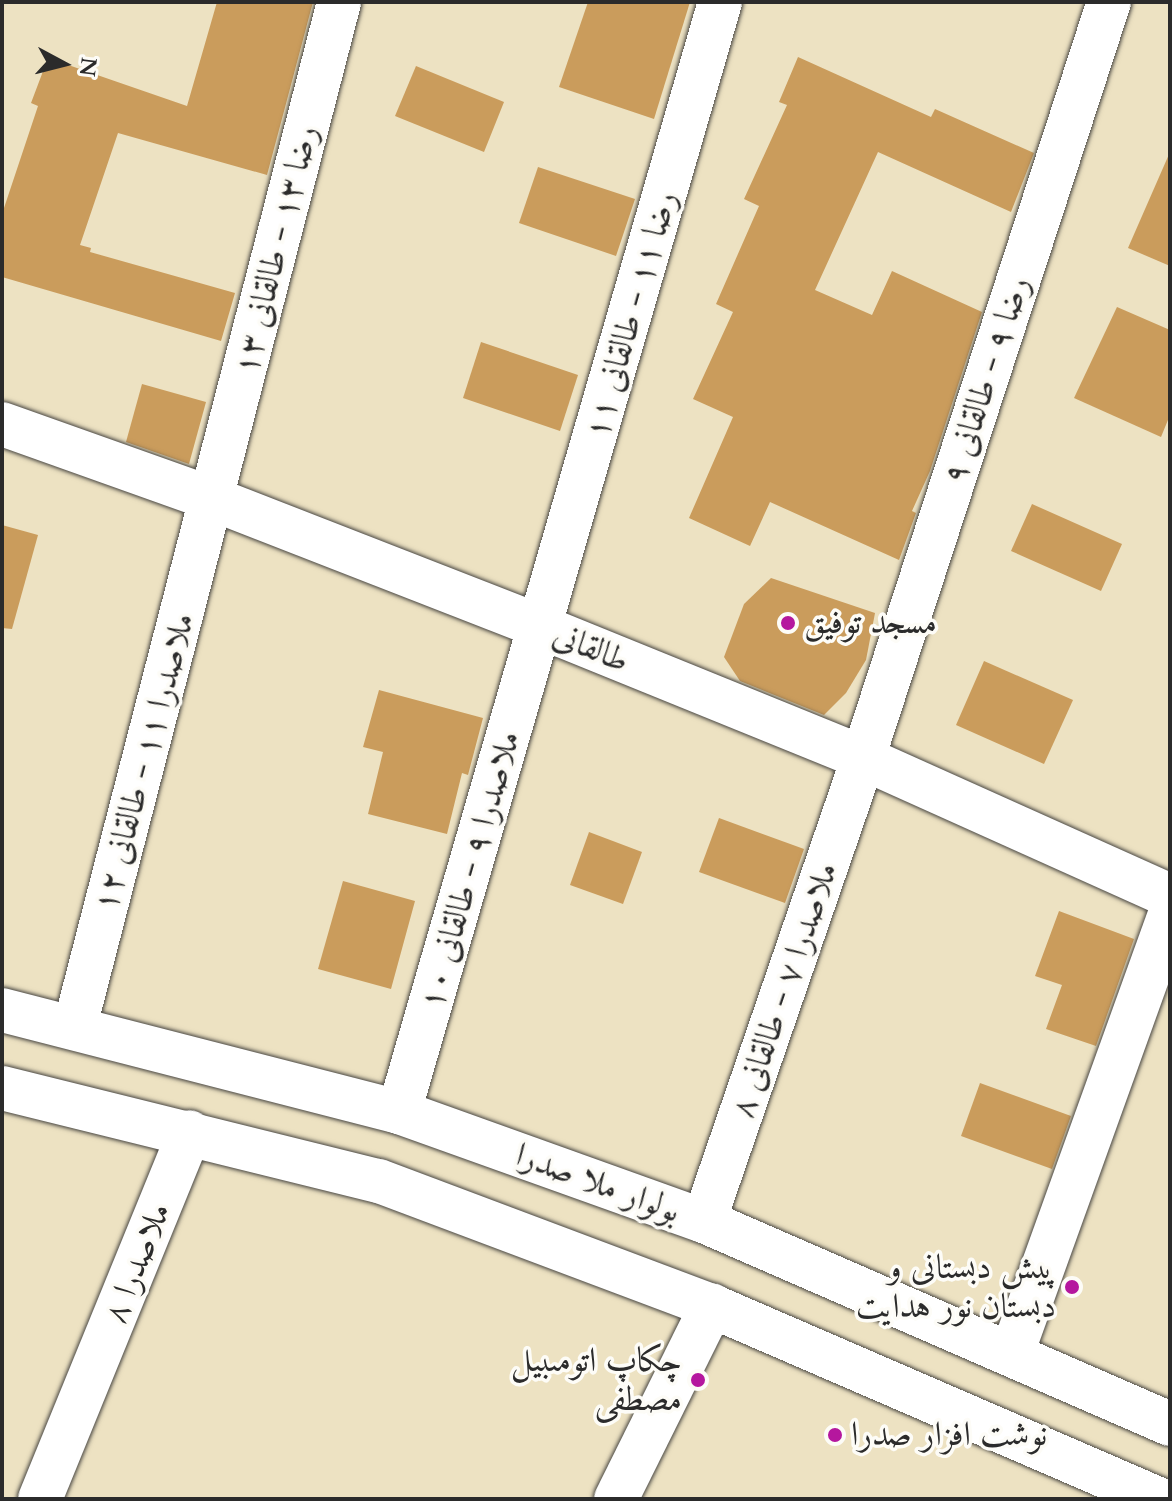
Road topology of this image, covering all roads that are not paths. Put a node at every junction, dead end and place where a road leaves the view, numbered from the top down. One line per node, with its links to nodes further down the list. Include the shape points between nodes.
1 (339, 2): 5 (street, رضا ۱۳ - طالقانی ۱۳)
2 (720, 2): 6 (street, رضا ۱۱ - طالقانی ۱۱)
3 (1109, 2): 7 (street, رضا ۹ - طالقانی ۹)
4 (2, 424): 5 (street, طالقانی)
5 (213, 499): 6 (street, طالقانی); 11 (street, ملاصدرا ۱۱ - طالقانی ۱۲)
6 (541, 627): 7 (street, طالقانی); 13 (street, ملاصدرا ۹ - طالقانی ۱۰)
7 (863, 758): 8 (street, طالقانی); 15 (street, ملاصدرا ۷ - طالقانی ۸)
8 (1170, 896)
9 (1170, 914): 17 (street)
10 (2, 1010): 11 (street, بولوار ملا صدرا)
11 (75, 1026): 13 (street, بولوار ملا صدرا)
12 (2, 1088): 14 (street)
13 (399, 1112): 15 (street, بولوار ملا صدرا)
14 (190, 1132): 16 (street, via 379,1181); 19 (street, ملاصدرا ۸)
15 (704, 1221): 17 (street, بولوار ملا صدرا)
16 (712, 1306): 20 (street); 21 (street)
17 (1012, 1353): 18 (street, بولوار ملا صدرا)
18 (1170, 1424)
19 (40, 1499)
20 (616, 1499)
21 (1159, 1499)

